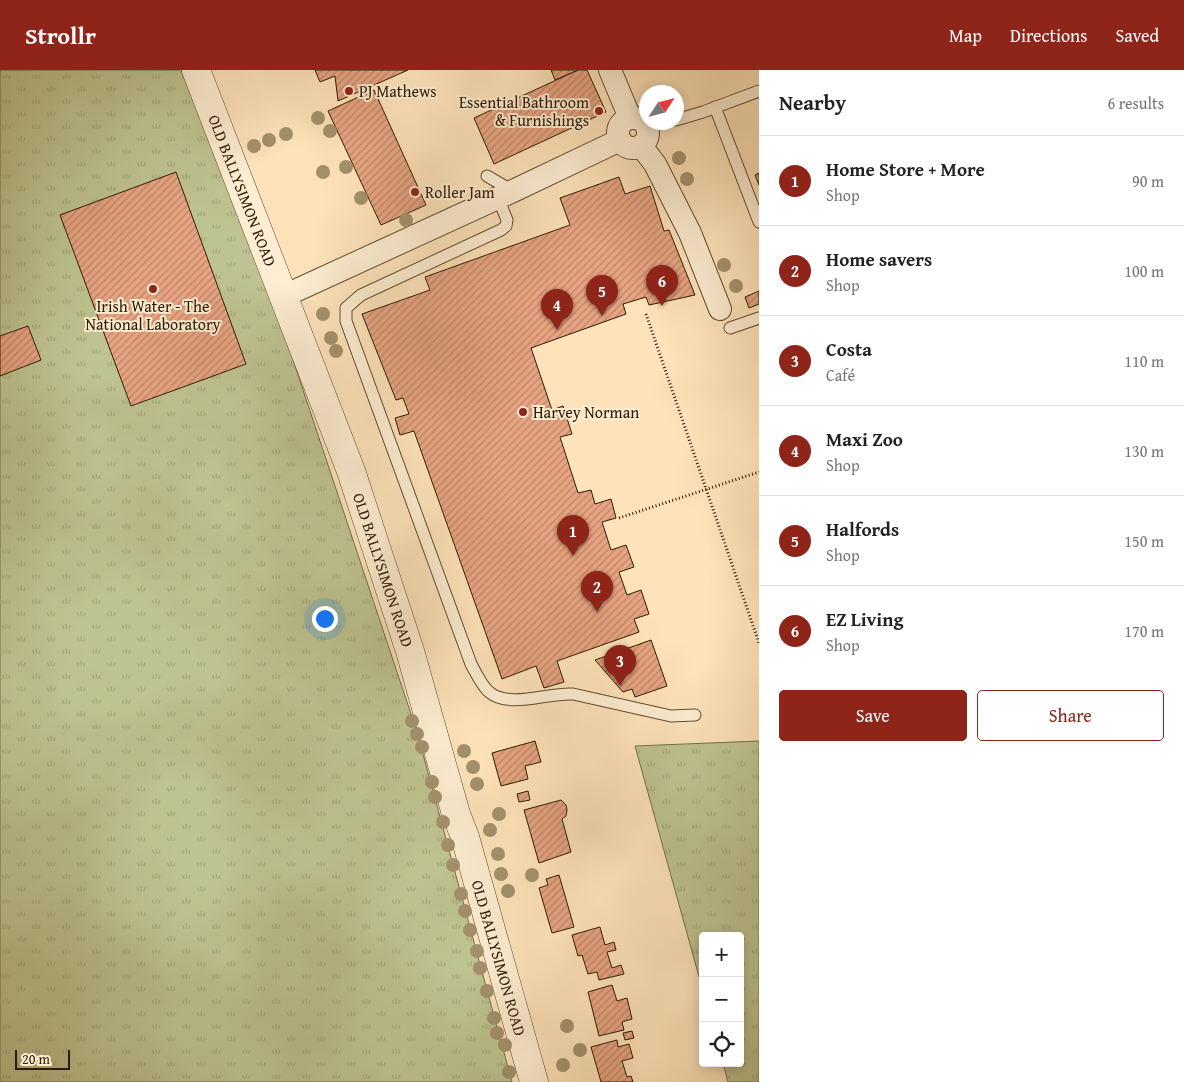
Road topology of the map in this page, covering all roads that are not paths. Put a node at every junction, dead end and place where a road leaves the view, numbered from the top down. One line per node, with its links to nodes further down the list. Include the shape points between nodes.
1 (196, 70): 10 (street, OLD BALLYSIMON ROAD)
2 (610, 70): 6 (street)
3 (759, 91): 4 (lane)
4 (715, 107): 5 (lane); 9 (lane)
5 (684, 117)
6 (640, 131): 8 (street); 11 (street, via 690,233)
7 (487, 176): 8 (lane)
8 (505, 194): 10 (street); 13 (lane, via 507,220 501,230 361,295 346,308 346,321 471,664 487,690 500,698 517,700 573,694 671,716)
9 (759, 222)
10 (284, 296): 14 (street, OLD BALLYSIMON ROAD, via 351,471 410,651)
11 (725, 318): 12 (lane)
12 (759, 318)
13 (695, 715)
14 (534, 1082)

